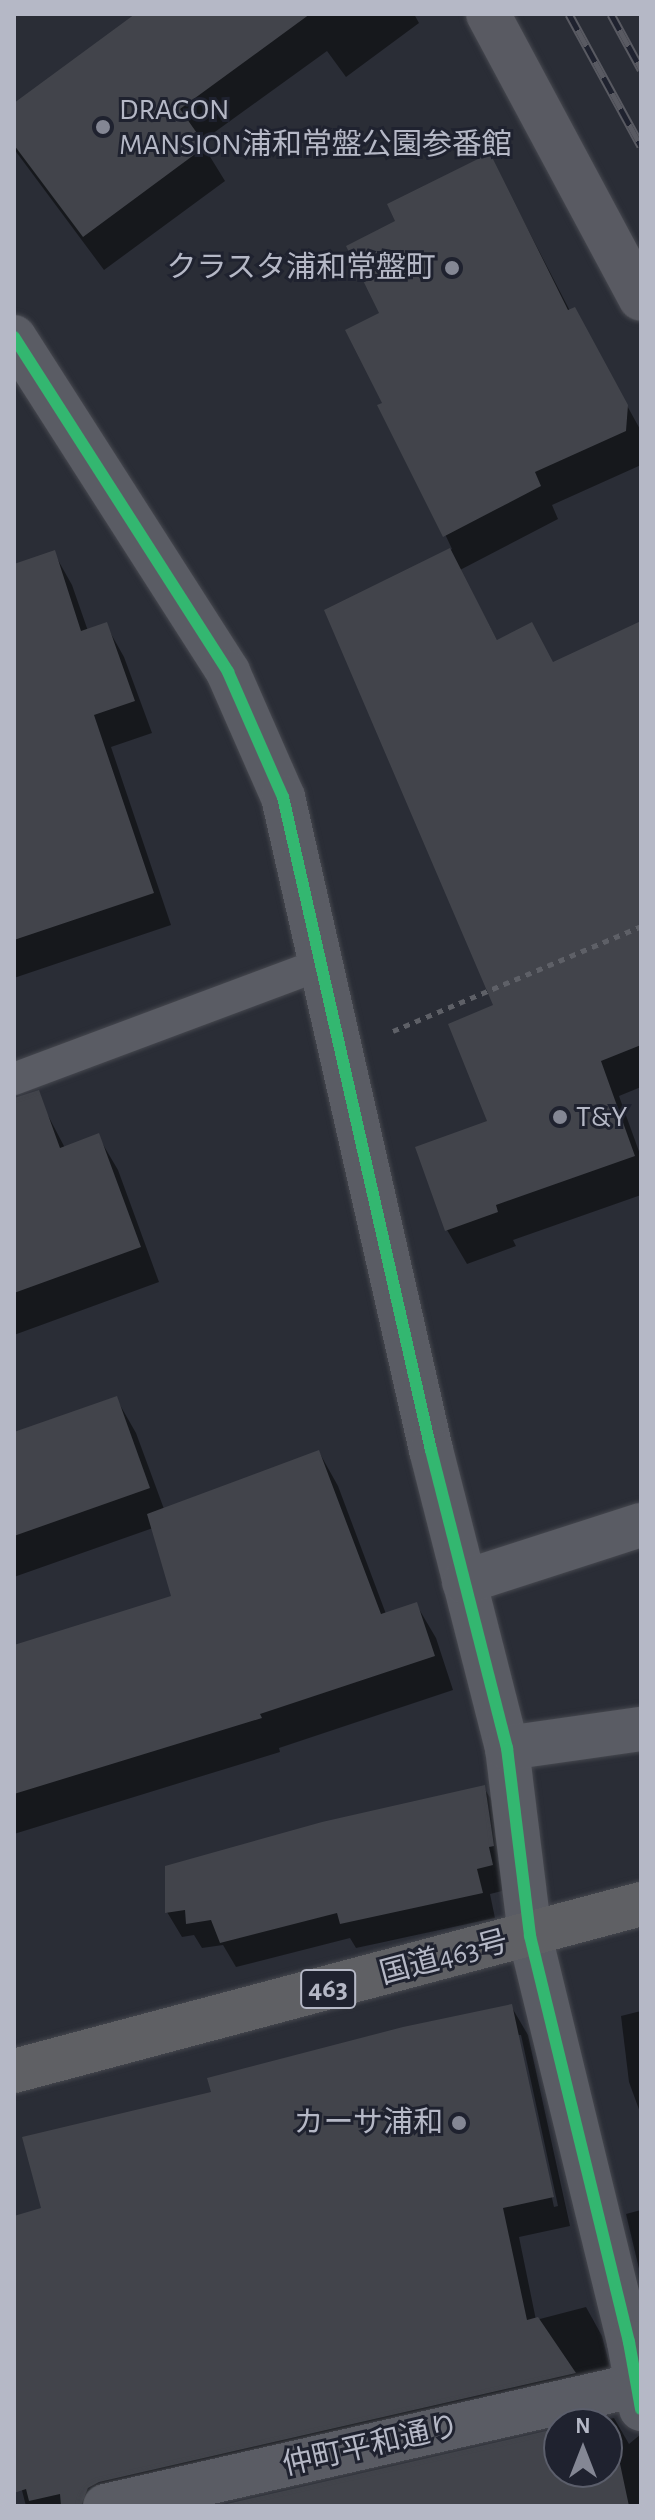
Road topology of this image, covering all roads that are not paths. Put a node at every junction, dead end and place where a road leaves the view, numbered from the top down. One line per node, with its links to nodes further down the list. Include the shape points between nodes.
1 (488, 14): 2 (street)
2 (641, 299)
3 (14, 337): 4 (street, via 228,672 283,797)
4 (321, 964): 5 (lane); 7 (street)
5 (14, 1079)
6 (641, 1525): 7 (street)
7 (464, 1582): 9 (street)
8 (641, 1729): 9 (street)
9 (507, 1748): 11 (street)
10 (641, 1904): 11 (highway, 国道463号 / 463)
11 (530, 1936): 12 (highway, 国道463号 / 463); 13 (street)
12 (14, 2071)
13 (635, 2341): 14 (street)
14 (639, 2397): 15 (street, 仲町平和通り)
15 (105, 2506)

